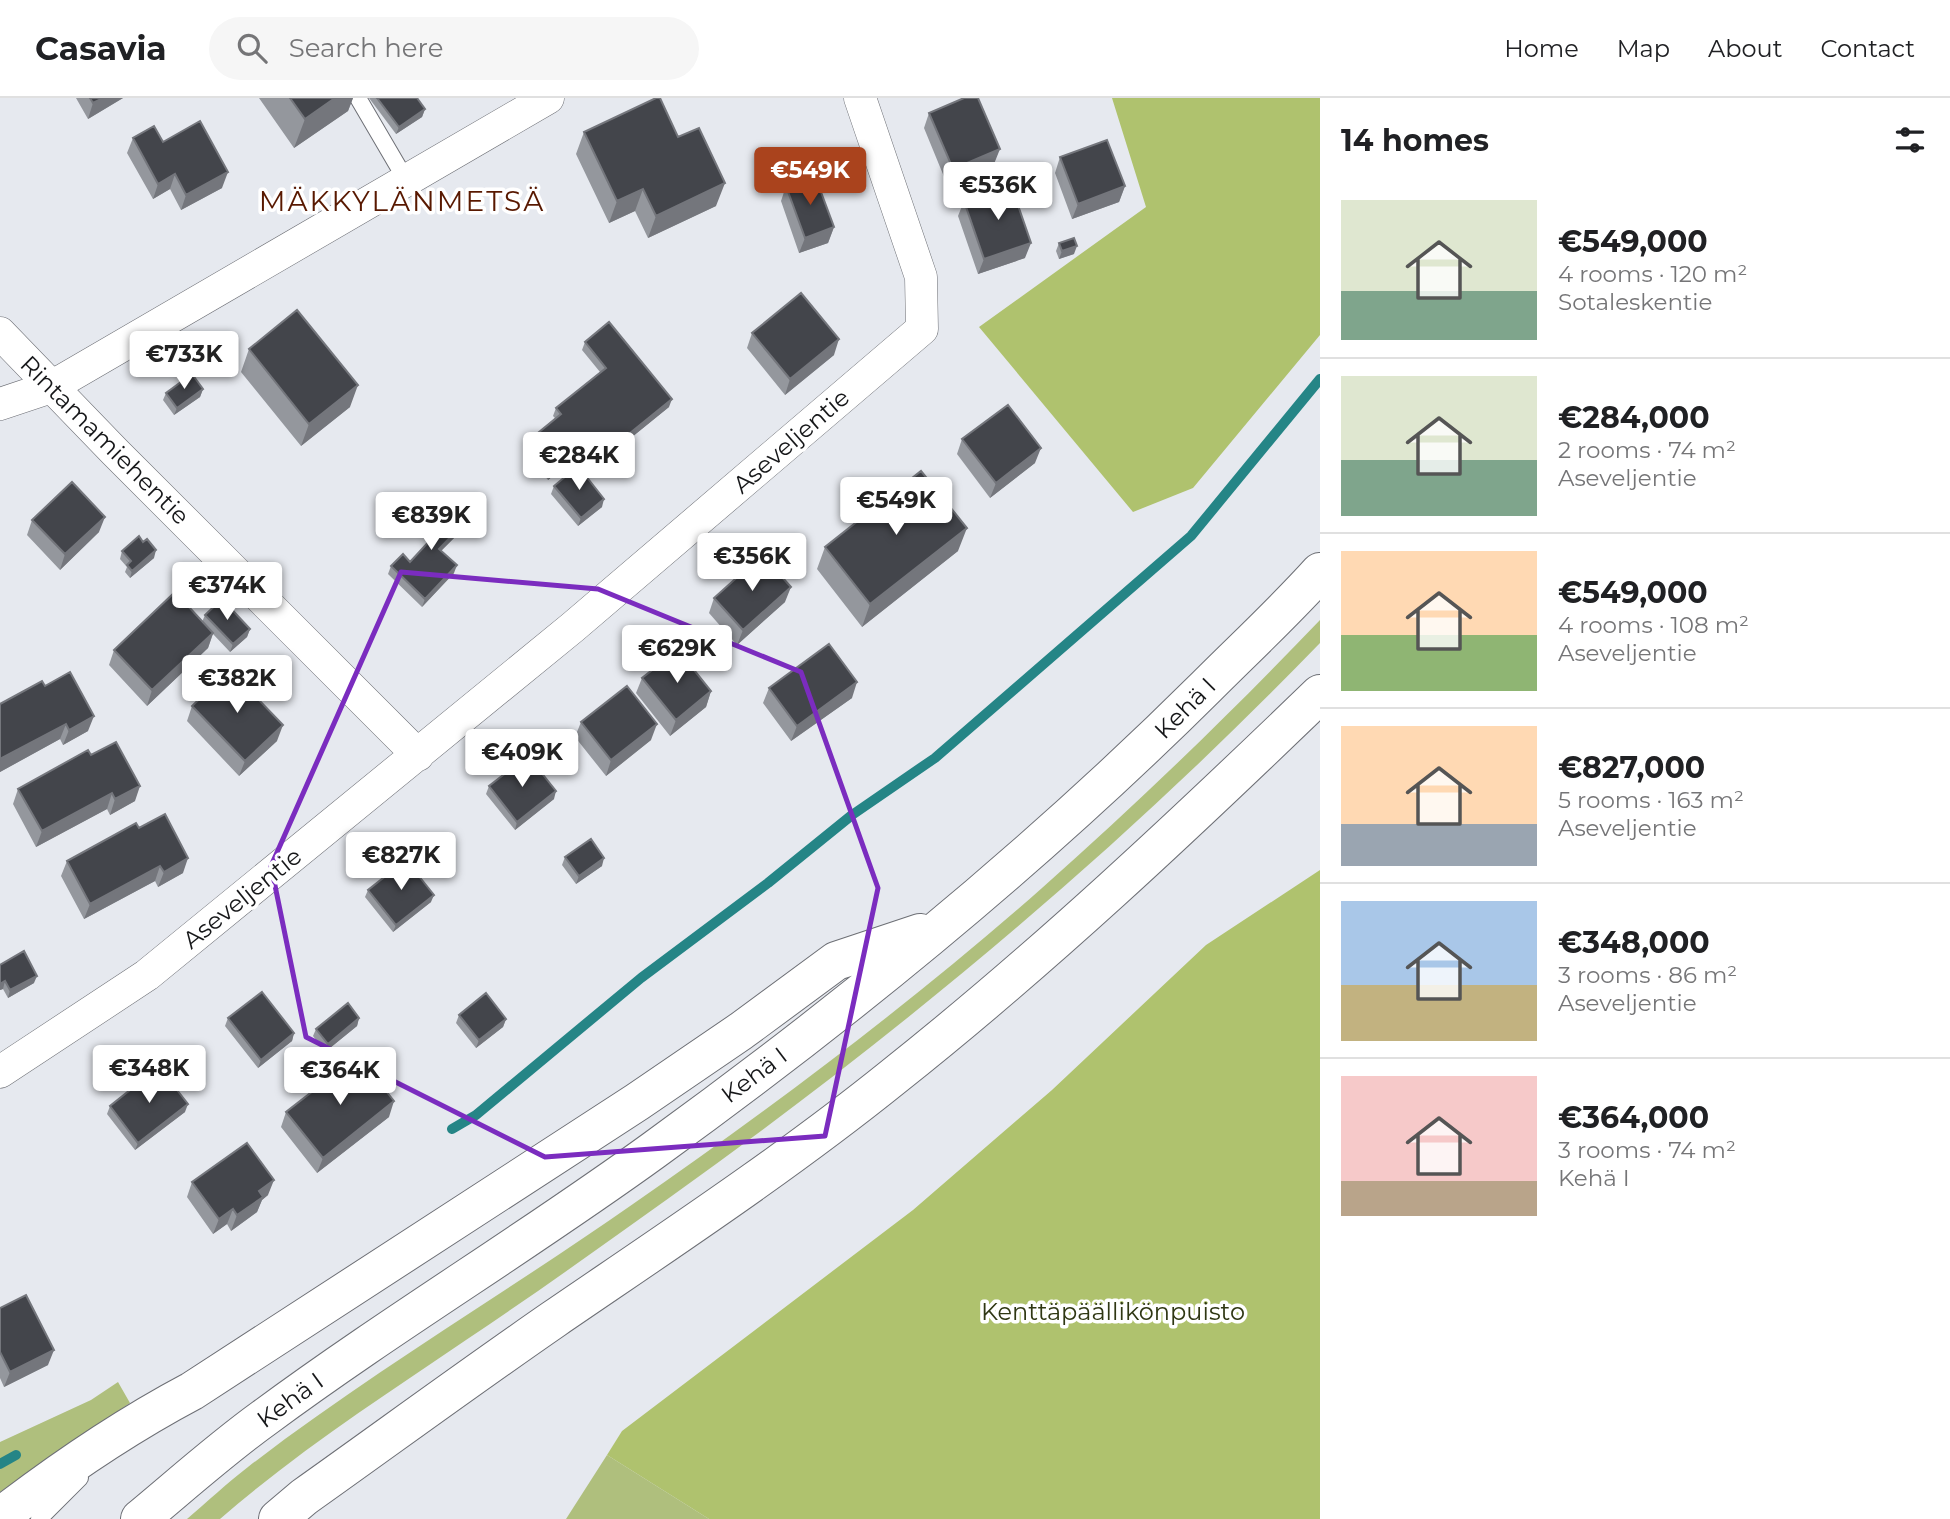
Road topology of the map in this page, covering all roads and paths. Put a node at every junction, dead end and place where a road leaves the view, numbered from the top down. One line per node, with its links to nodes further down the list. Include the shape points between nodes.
1 (358, 98): 4 (lane)
2 (860, 98): 10 (street, Aseveljentie, via 921,277 922,330)
3 (534, 102): 4 (street)
4 (406, 180): 6 (street)
5 (0, 333): 6 (street, Rintamamiehentie)
6 (51, 387): 7 (street); 10 (street, Rintamamiehentie)
7 (0, 404)
8 (1320, 572): 11 (highway, Kehä I, via 1142,751)
9 (1320, 694): 17 (highway, via 1071,928 892,1078 720,1206)
10 (418, 755): 12 (street, Aseveljentie, via 147,975)
11 (948, 923): 13 (highway, via 836,961 636,1102 192,1391); 16 (highway, Kehä I, via 651,1152 261,1420)
12 (0, 1072)
13 (135, 1421): 14 (highway); 15 (lane)
14 (0, 1517)
15 (39, 1519)
16 (140, 1519)
17 (278, 1519)

